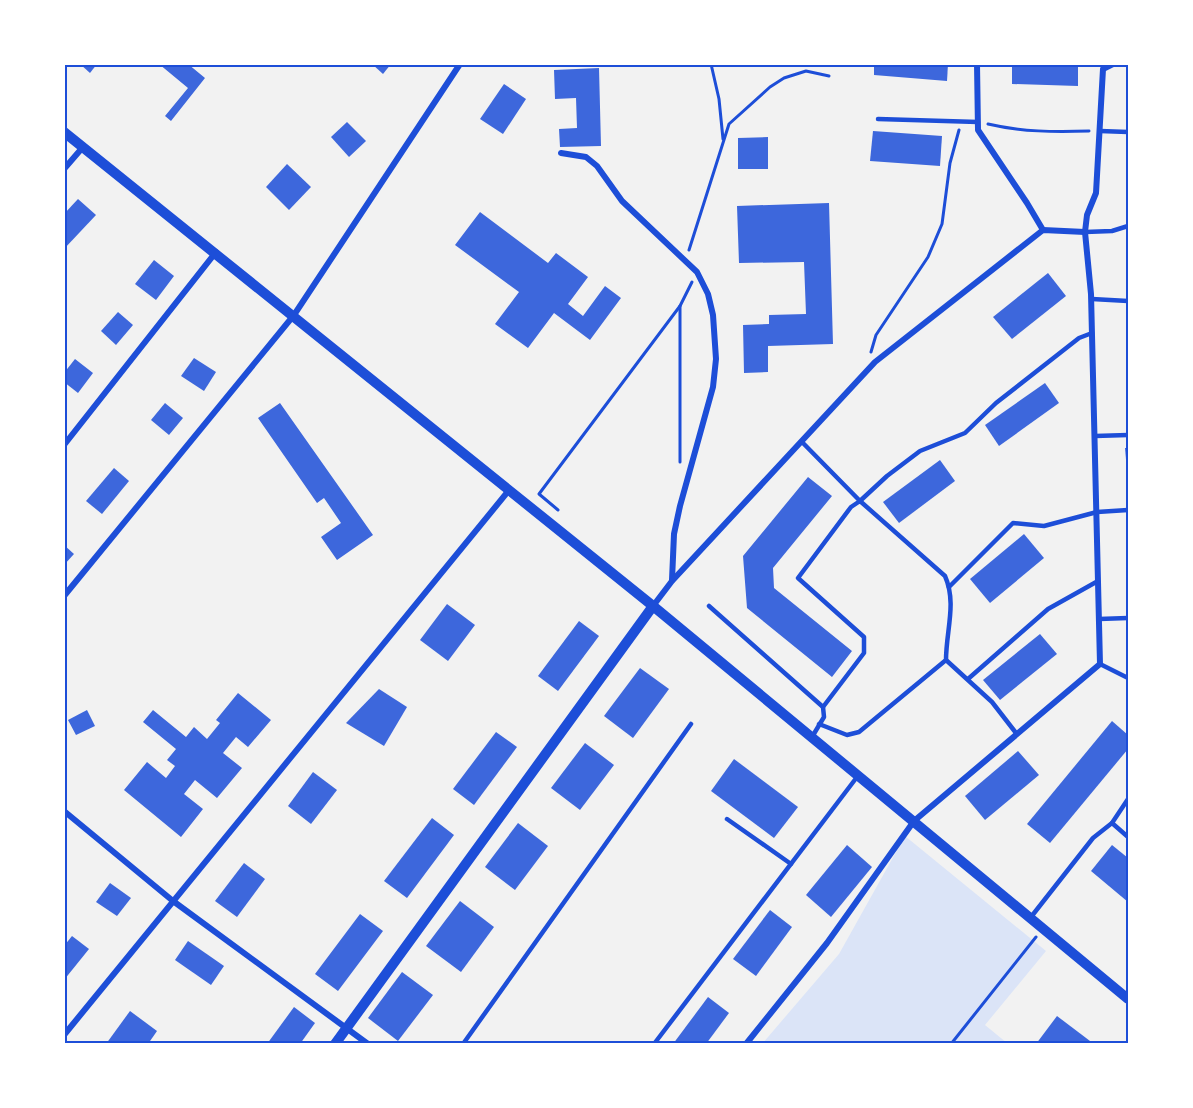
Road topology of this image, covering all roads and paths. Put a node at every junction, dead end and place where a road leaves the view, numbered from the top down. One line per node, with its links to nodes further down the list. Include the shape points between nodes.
1 (460, 64): 26 (street)
2 (711, 64): 13 (path)
3 (977, 64): 9 (street)
4 (1113, 64): 5 (street)
5 (1102, 67): 10 (street)
6 (829, 75): 13 (path, via 806,71 784,78 729,124)
7 (878, 119): 8 (lane)
8 (964, 121): 9 (lane); 28 (path, via 950,163 942,224 928,256 876,335)
9 (978, 122): 10 (path, via 1040,132); 18 (street, via 978,130)
10 (1100, 131): 12 (lane); 19 (street, via 1096,192)
11 (64, 132): 14 (street)
12 (1128, 132)
13 (723, 141): 21 (path)
14 (83, 147): 16 (street); 20 (street)
15 (561, 153): 21 (street, via 586,158 597,165 622,201)
16 (64, 170)
17 (1128, 226): 19 (lane)
18 (1043, 230): 19 (street); 28 (street)
19 (1085, 232): 23 (street)
20 (216, 252): 26 (street); 32 (street)
21 (686, 260): 22 (street)
22 (697, 272): 25 (path); 39 (street, via 713,315 716,359 713,387 674,534)
23 (1092, 299): 24 (lane); 27 (street)
24 (1128, 301)
25 (680, 306): 33 (path); 36 (path, via 539,494)
26 (294, 315): 34 (street); 42 (street)
27 (1092, 333): 30 (street); 35 (lane, via 1079,338 996,403 966,433 920,451)
28 (865, 373): 31 (street)
29 (1128, 435): 30 (lane)
30 (1095, 436): 38 (street)
31 (802, 442): 35 (lane); 39 (street)
32 (64, 445)
33 (680, 471)
34 (510, 489): 43 (street); 64 (street)
35 (860, 501): 41 (lane, via 945,576); 51 (lane, via 851,507 798,578 864,637 864,653)
36 (558, 510)
37 (1128, 510): 38 (lane)
38 (1096, 512): 40 (street); 41 (lane, via 1044,526 1013,523)
39 (672, 581): 43 (street)
40 (1098, 581): 46 (street); 50 (lane, via 1048,609)
41 (949, 587): 47 (lane, via 952,608)
42 (64, 596)
43 (653, 606): 55 (street); 68 (street)
44 (709, 606): 51 (lane)
45 (1128, 618): 46 (lane)
46 (1099, 620): 48 (street)
47 (946, 660): 50 (lane); 53 (lane, via 859,732 847,735)
48 (1100, 664): 49 (lane); 54 (street)
49 (1128, 678)
50 (968, 679): 54 (lane)
51 (823, 707): 53 (lane, via 824,717)
52 (691, 724): 72 (lane)
53 (819, 724): 55 (lane)
54 (1016, 733): 60 (street)
55 (812, 737): 56 (street)
56 (859, 775): 60 (street); 63 (lane)
57 (1128, 799): 61 (lane)
58 (64, 811): 64 (street)
59 (727, 819): 63 (lane)
60 (914, 821): 65 (street); 74 (street, via 827,943)
61 (1112, 823): 62 (lane); 65 (lane, via 1093,838)
62 (1128, 837)
63 (791, 864): 73 (lane)
64 (173, 901): 68 (street); 69 (street)
65 (1031, 917): 66 (street)
66 (1044, 927): 67 (street); 75 (path)
67 (1128, 999)
68 (347, 1027): 70 (street); 71 (street)
69 (64, 1035)
70 (335, 1044)
71 (368, 1044)
72 (463, 1044)
73 (654, 1044)
74 (746, 1044)
75 (951, 1044)

